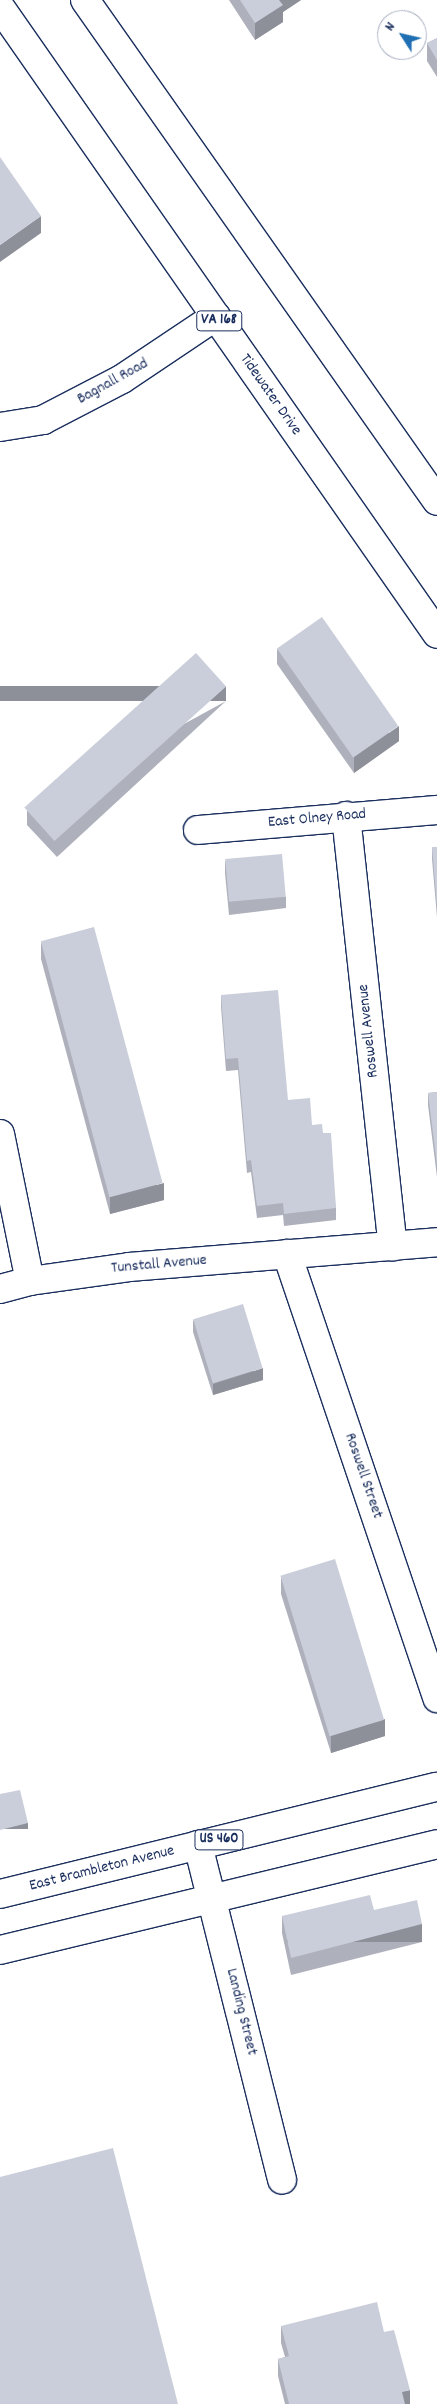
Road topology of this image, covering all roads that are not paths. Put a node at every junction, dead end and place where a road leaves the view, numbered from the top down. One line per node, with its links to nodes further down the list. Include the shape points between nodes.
1 (85, 0): 5 (main road)
2 (0, 8): 3 (main road, Tidewater Drive / VA 168)
3 (216, 316): 4 (main road, Bagnall Road, via 122,379 43,420); 6 (main road, Tidewater Drive / VA 168)
4 (0, 428)
5 (437, 501)
6 (368, 537): 7 (main road); 8 (main road, Tidewater Drive / VA 168)
7 (437, 602)
8 (437, 634)
9 (437, 810): 10 (main road, East Olney Road)
10 (346, 816): 11 (main road, East Olney Road); 14 (main road, Roswell Avenue)
11 (198, 830)
12 (0, 1134): 16 (main road)
13 (437, 1242): 14 (main road, Tunstall Avenue)
14 (392, 1246): 15 (main road, Tunstall Avenue)
15 (287, 1254): 16 (main road, Tunstall Avenue, via 129,1267); 18 (main road, Roswell Street)
16 (30, 1281): 17 (main road)
17 (0, 1290)
18 (437, 1698)
19 (437, 1787): 21 (main road, East Brambleton Avenue / US 460)
20 (437, 1844): 23 (main road)
21 (198, 1845): 22 (main road, East Brambleton Avenue / US 460); 23 (main road, Landing Street)
22 (0, 1894)
23 (211, 1897): 24 (main road); 25 (main road, Landing Street)
24 (0, 1950)
25 (282, 2180)

